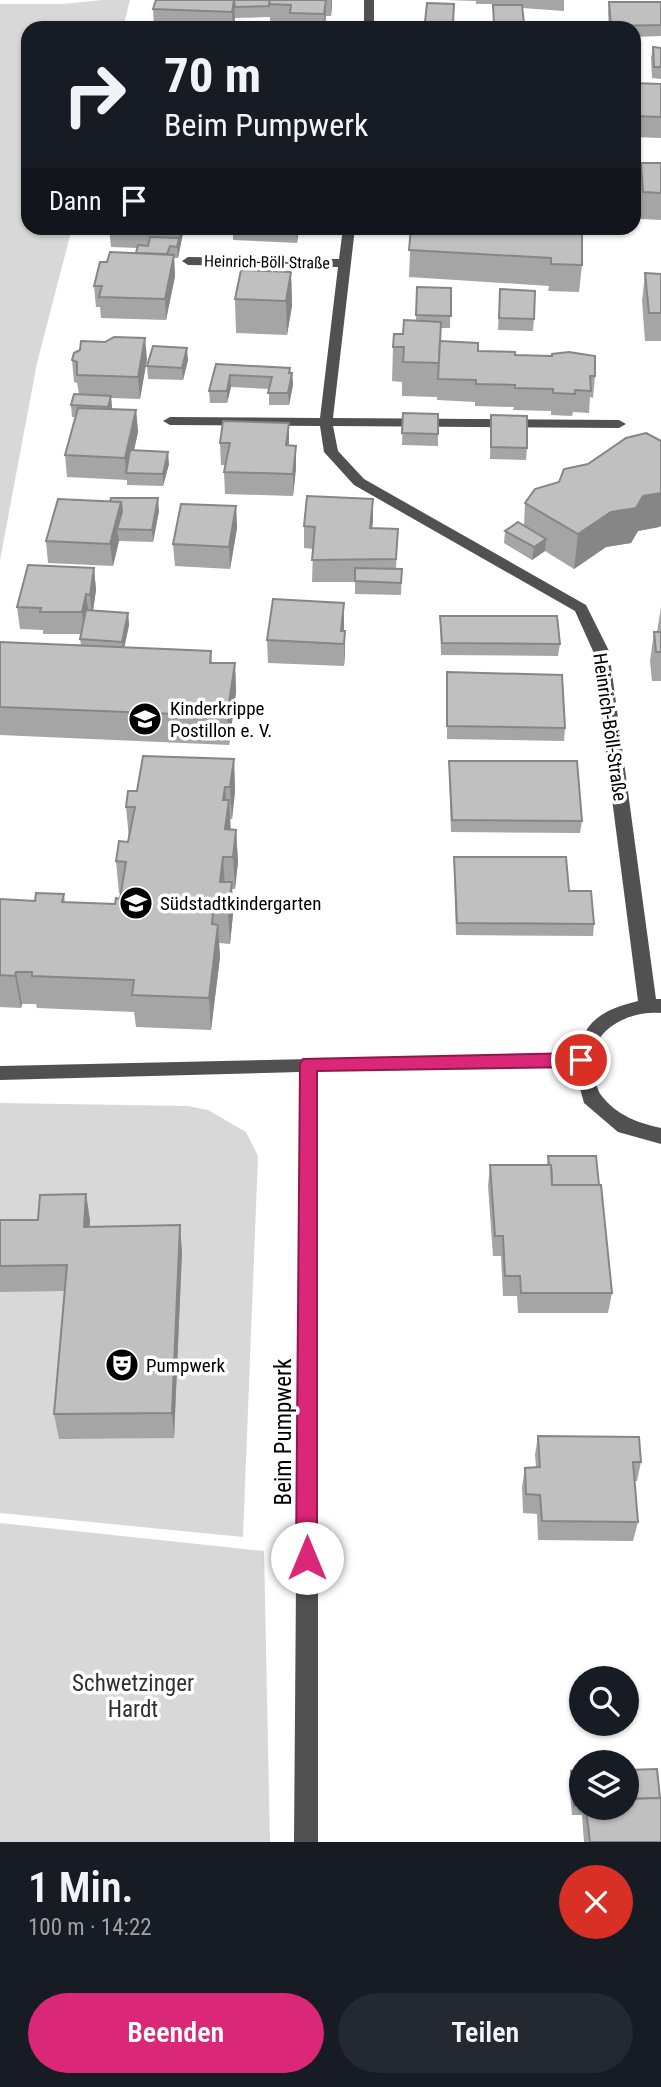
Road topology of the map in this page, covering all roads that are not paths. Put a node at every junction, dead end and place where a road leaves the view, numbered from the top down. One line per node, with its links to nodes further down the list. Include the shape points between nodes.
1 (369, 0): 2 (street)
2 (369, 21)
3 (348, 235): 5 (street, Heinrich-Böll-Straße)
4 (188, 261): 5 (street, Heinrich-Böll-Straße)
5 (346, 263): 7 (street, Heinrich-Böll-Straße)
6 (170, 421): 7 (street)
7 (326, 423): 8 (street); 9 (street, Heinrich-Böll-Straße, via 331,452 359,482 581,608 601,651)
8 (619, 424)
9 (654, 1005): 10 (street, Heinrich-Böll-Straße, via 614,1014 591,1034)
10 (581, 1060): 11 (street); 13 (street, via 592,1098 625,1127)
11 (309, 1064): 12 (street); 14 (street, Beim Pumpwerk)
12 (0, 1073)
13 (661, 1136)
14 (306, 1842)

